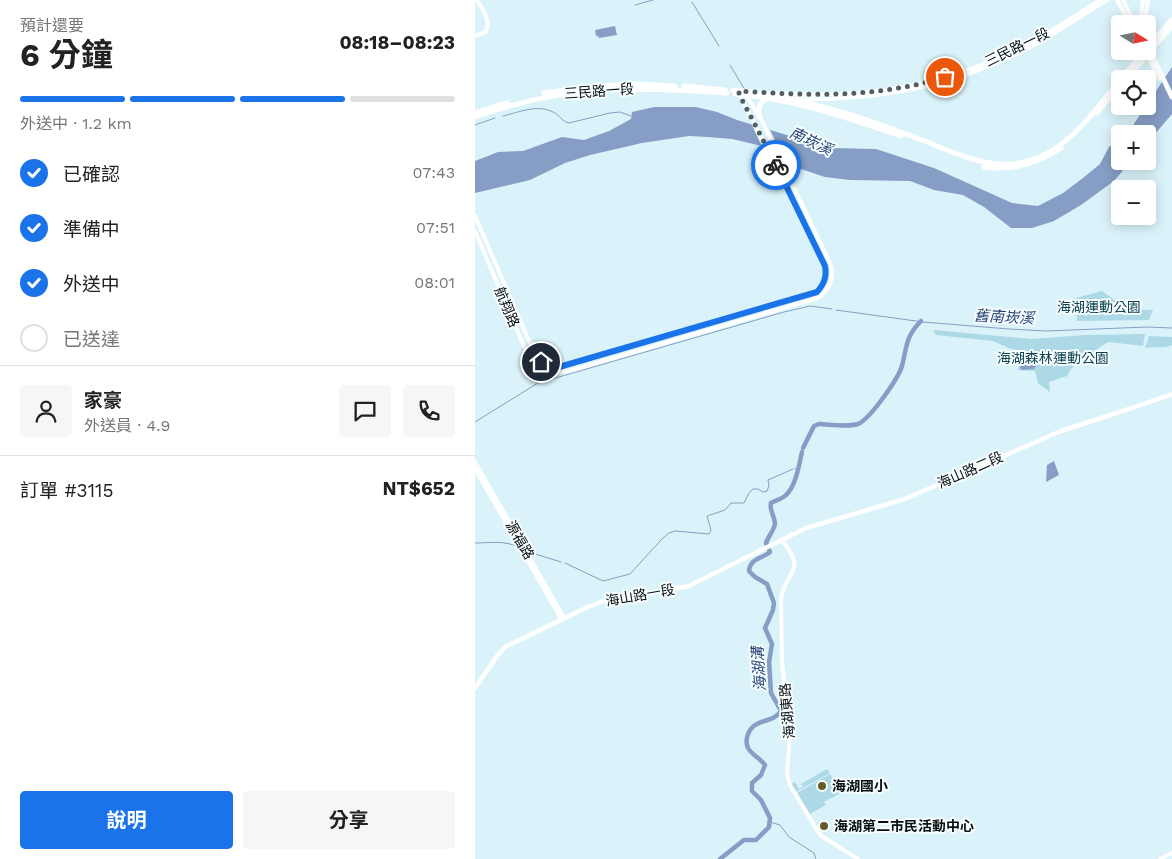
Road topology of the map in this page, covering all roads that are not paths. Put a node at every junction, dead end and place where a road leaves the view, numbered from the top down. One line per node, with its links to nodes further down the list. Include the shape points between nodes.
1 (477, 0): 14 (street, via 488,24 486,32)
2 (1100, 0): 21 (street, 三民路一段, via 1018,49 929,82 854,94)
3 (1107, 0): 25 (street, 三民路一段, via 1031,46 964,75 921,88 879,95)
4 (1117, 0): 8 (street)
5 (1123, 0): 9 (street)
6 (1143, 0): 10 (street)
7 (1148, 0): 11 (street)
8 (1125, 15)
9 (1130, 15)
10 (1142, 15)
11 (1144, 15)
12 (1172, 20): 15 (main road)
13 (1172, 26): 16 (main road)
14 (475, 36)
15 (1156, 39)
16 (1156, 41)
17 (1137, 60): 19 (main road)
18 (1152, 60): 23 (main road)
19 (1129, 70)
20 (1111, 91): 25 (main road, via 1062,144 1042,156 1004,165 968,159 876,123)
21 (742, 93): 24 (main road); 25 (main road); 28 (street, 航翔路); 29 (street, 航翔路, via 825,266 826,278 817,292 559,367 536,357)
22 (1111, 96): 24 (main road, via 1063,147 1034,163 1013,168 992,168 967,162 849,119)
23 (1172, 97)
24 (769, 98): 28 (main road, via 760,105)
25 (786, 98)
26 (475, 113): 27 (main road, 三民路一段, via 550,92 598,86 664,85 726,91 586,90 540,98)
27 (475, 117)
28 (761, 119): 30 (street, 航翔路, via 832,269 830,284 818,298 563,372 548,371 529,358)
29 (475, 216)
30 (475, 232)
31 (1172, 394): 34 (main road, 海山路二段, via 1061,431 905,499 806,528)
32 (475, 462): 36 (street, 源福路)
33 (475, 469): 36 (street, 源福路)
34 (782, 540): 35 (main road, 海山路二段); 39 (street, 海湖東路, via 793,556 795,567 781,599 782,662 790,735 787,774 817,833)
35 (768, 548): 36 (main road, 海山路一段, via 689,586 604,601)
36 (563, 619): 37 (main road, 海山路一段, via 505,647)
37 (475, 688)
38 (1172, 853): 40 (street)
39 (858, 859)
40 (1161, 859)

